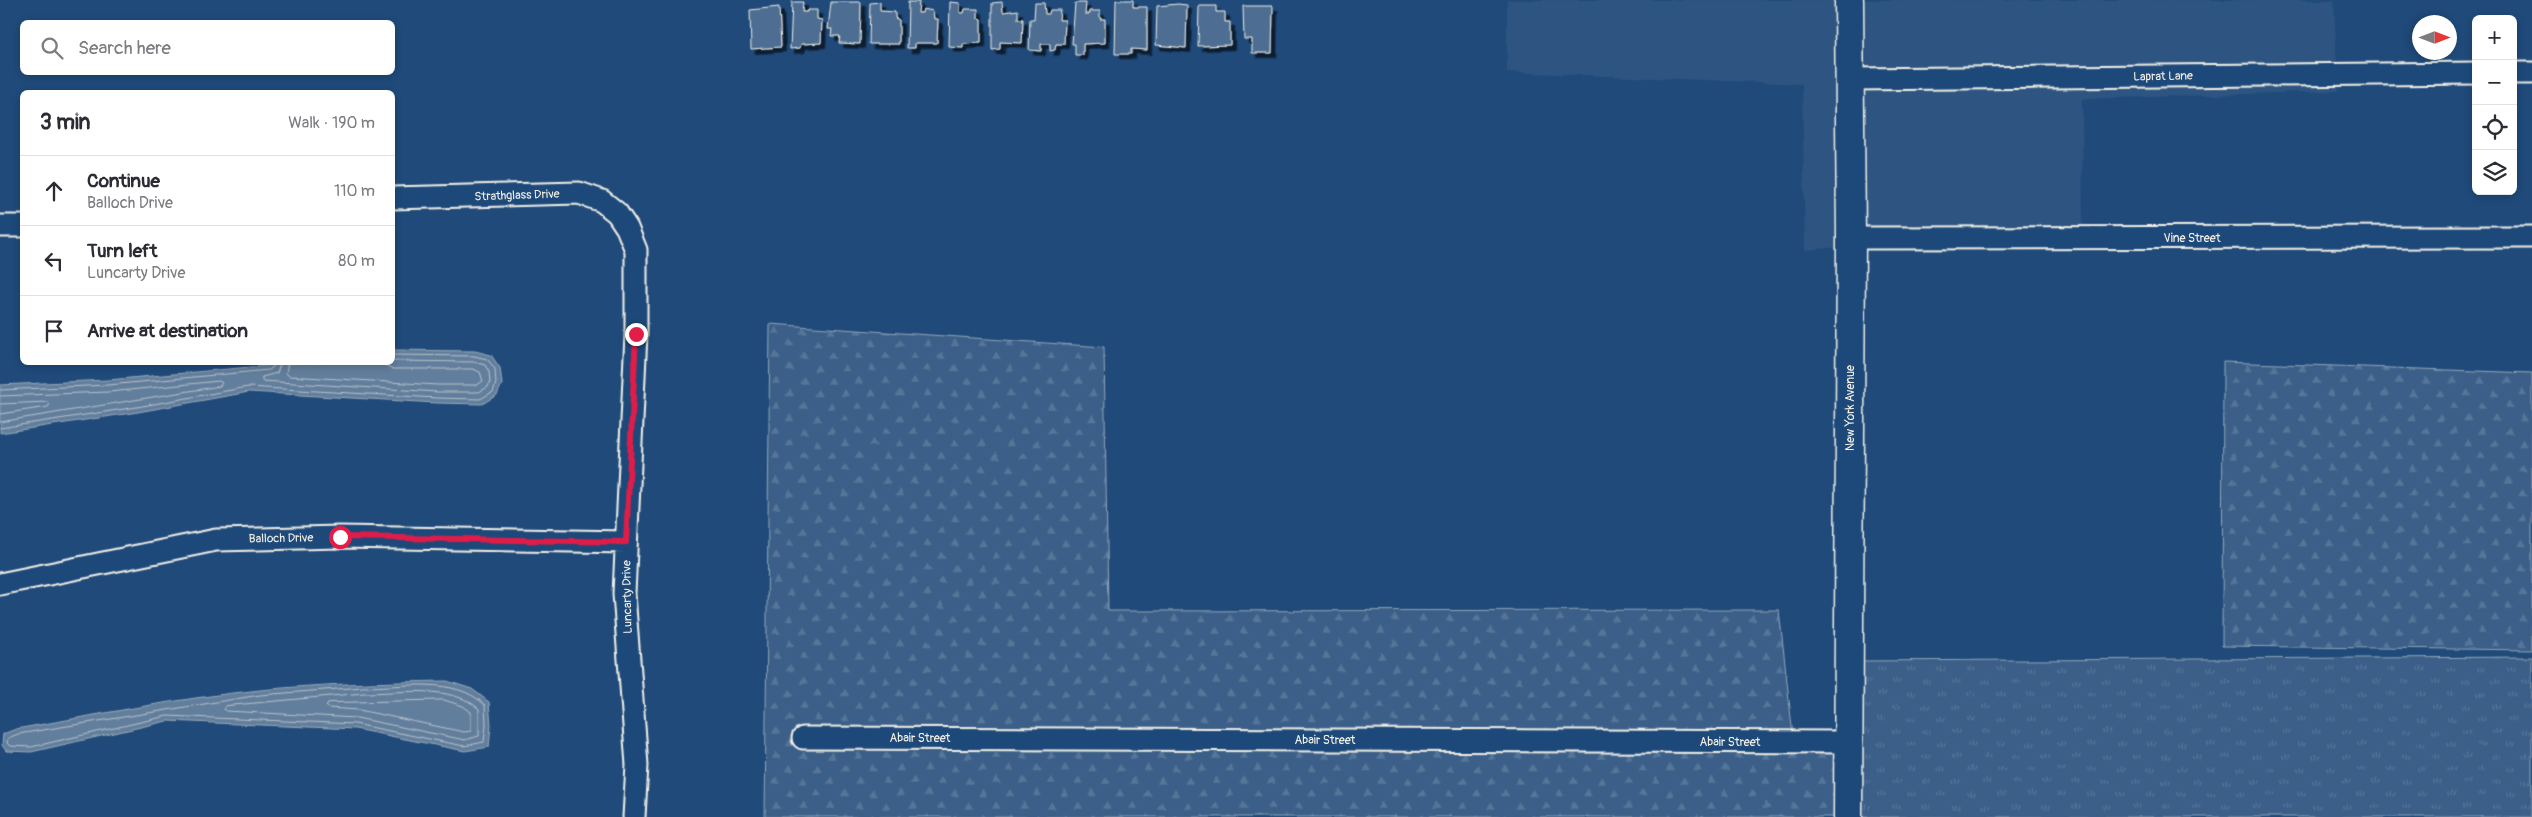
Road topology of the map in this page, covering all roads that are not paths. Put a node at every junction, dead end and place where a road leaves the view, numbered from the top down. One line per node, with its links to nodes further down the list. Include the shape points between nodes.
1 (1849, 0): 5 (street, New York Avenue)
2 (2472, 73): 5 (street, Laprat Lane)
3 (2517, 73): 4 (street)
4 (2532, 73)
5 (1850, 79): 11 (street, New York Avenue)
6 (395, 198): 9 (street, Strathglass Drive, via 579,193 602,201 617,213)
7 (0, 226): 8 (street)
8 (20, 226)
9 (627, 228): 12 (street, Luncarty Drive, via 636,250 636,334)
10 (2532, 237): 11 (street, Vine Street)
11 (1851, 238): 15 (street, New York Avenue)
12 (626, 542): 13 (street, Balloch Drive, via 340,537 216,540); 16 (street, Luncarty Drive, via 624,594 637,765)
13 (0, 584)
14 (803, 738): 15 (street, Abair Street)
15 (1848, 742): 17 (street, New York Avenue)
16 (634, 817)
17 (1848, 817)

